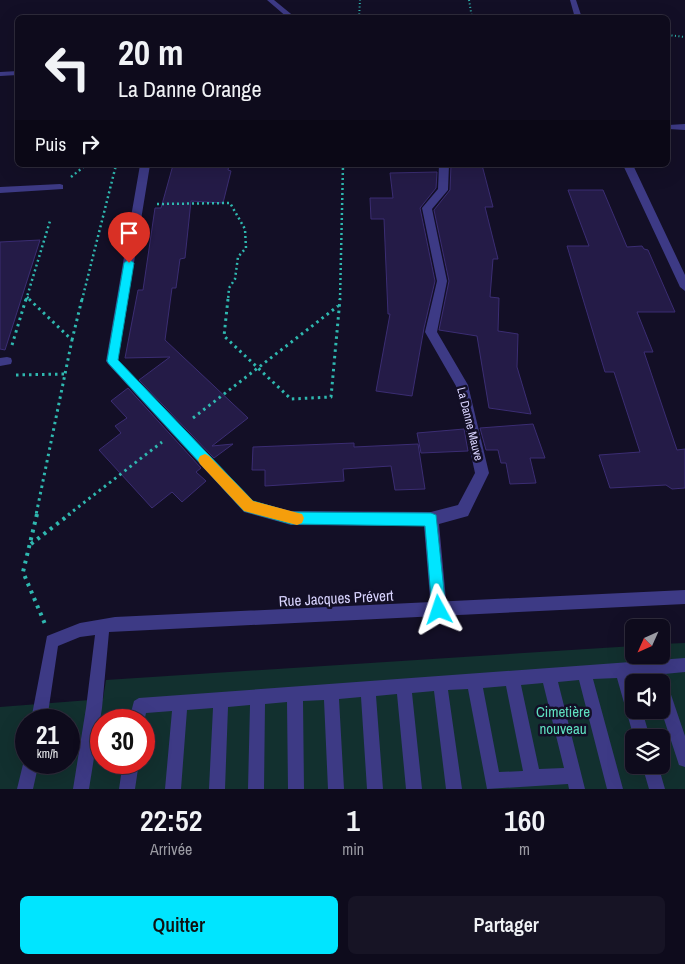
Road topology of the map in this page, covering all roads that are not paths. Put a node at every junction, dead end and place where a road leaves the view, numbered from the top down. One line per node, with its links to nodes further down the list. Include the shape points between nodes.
1 (270, 0): 3 (street)
2 (573, 0): 4 (street)
3 (290, 15)
4 (578, 15)
5 (15, 73): 6 (lane)
6 (0, 74)
7 (670, 127): 8 (street)
8 (685, 127)
9 (145, 167): 15 (street, via 112,361 249,506 291,518)
10 (444, 167): 15 (street, La Danne Mauve, via 443,190 427,208 442,281 431,332 462,385 482,473 463,511)
11 (629, 167): 14 (street)
12 (60, 187): 13 (lane)
13 (0, 190)
14 (685, 286)
15 (431, 519): 17 (street)
16 (685, 597): 17 (lane, Rue Jacques Prévert)
17 (439, 610): 18 (lane, Rue Jacques Prévert)
18 (103, 626): 36 (lane, Rue Jacques Prévert, via 80,630 52,641); 47 (lane)
19 (685, 665): 20 (lane)
20 (654, 667): 21 (lane); 23 (lane)
21 (622, 669): 22 (lane); 26 (lane)
22 (584, 672): 24 (lane); 57 (lane)
23 (656, 674)
24 (549, 675): 25 (lane); 44 (lane)
25 (512, 678): 27 (lane); 43 (lane)
26 (625, 679)
27 (474, 681): 28 (lane); 45 (lane)
28 (440, 683): 29 (lane); 56 (lane)
29 (404, 686): 30 (lane); 55 (lane)
30 (368, 689): 31 (lane); 54 (lane)
31 (331, 691): 32 (lane); 53 (lane)
32 (295, 694): 33 (lane); 52 (lane)
33 (258, 697): 34 (lane); 51 (lane)
34 (222, 699): 35 (lane); 50 (lane)
35 (180, 703): 37 (lane, via 140,706); 49 (lane)
36 (41, 709)
37 (139, 709)
38 (670, 715): 39 (lane)
39 (685, 759)
40 (28, 774): 46 (lane)
41 (129, 774): 48 (lane)
42 (653, 774): 58 (lane)
43 (533, 778): 44 (lane); 45 (lane)
44 (575, 782)
45 (494, 785)
46 (25, 789)
47 (81, 789)
48 (127, 789)
49 (173, 789)
50 (217, 789)
51 (256, 789)
52 (296, 789)
53 (336, 789)
54 (375, 789)
55 (414, 789)
56 (454, 789)
57 (615, 789)
58 (658, 789)

